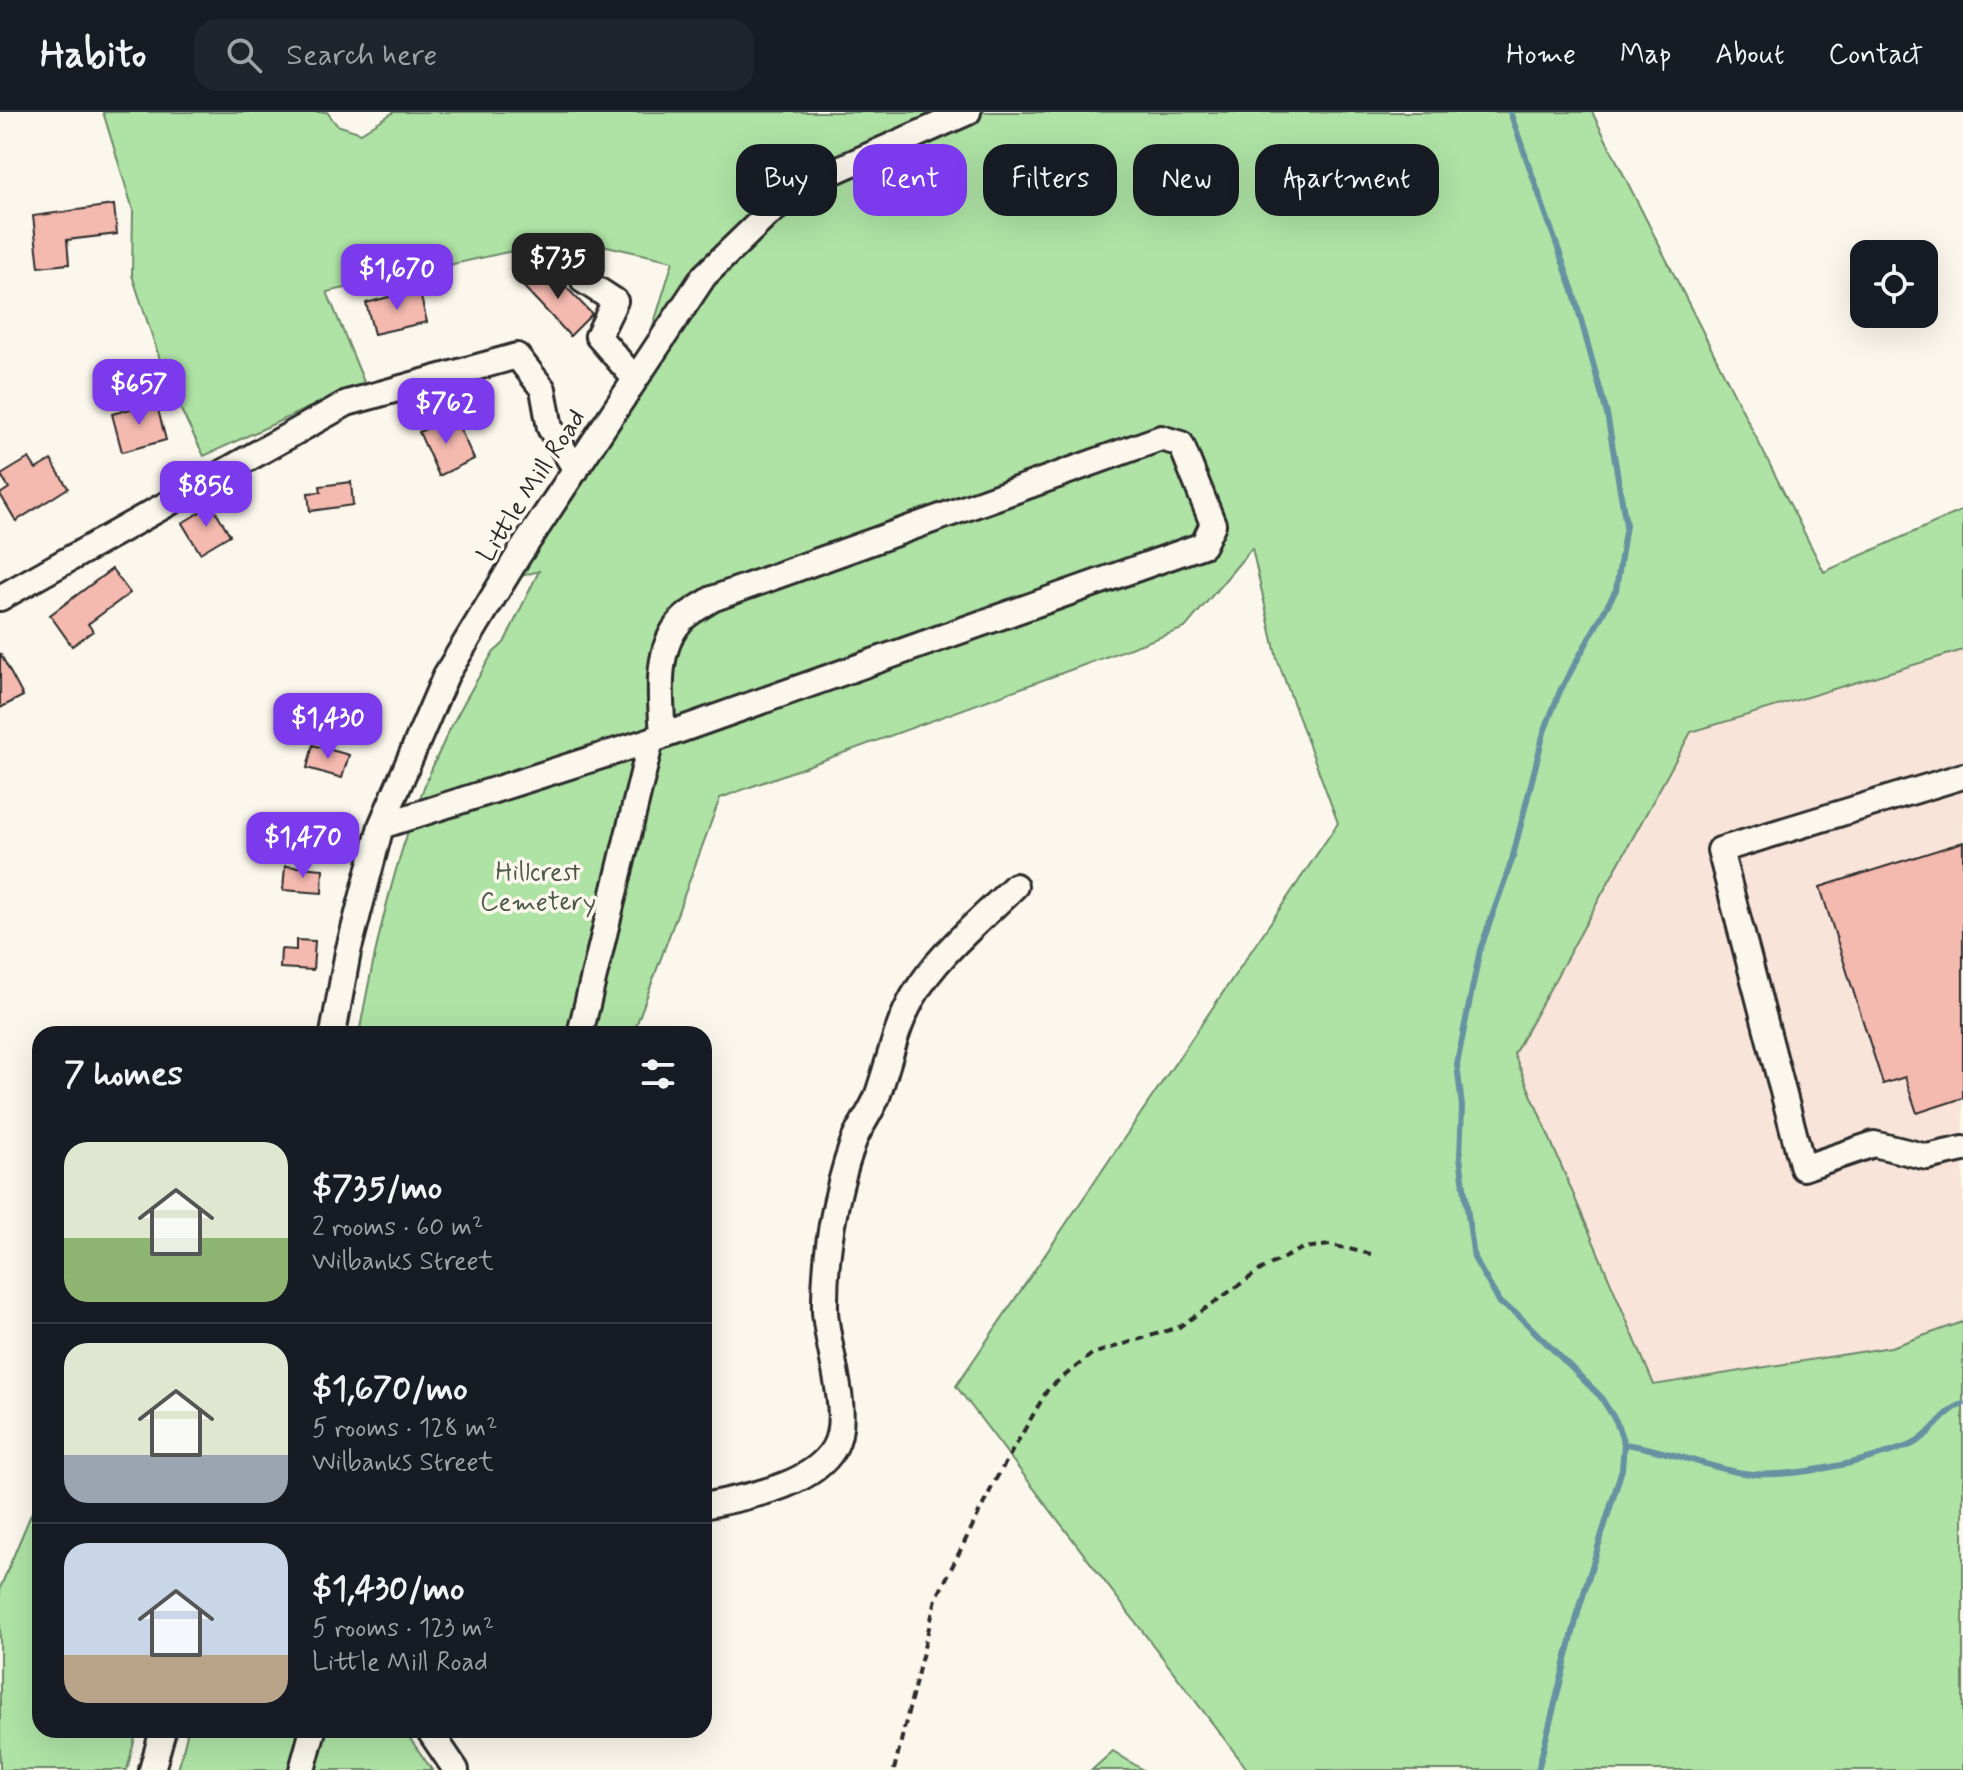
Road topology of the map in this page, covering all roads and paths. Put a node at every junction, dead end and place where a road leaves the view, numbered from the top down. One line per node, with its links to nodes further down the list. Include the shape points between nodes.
1 (968, 112): 3 (street, Little Mill Road, via 814,180 768,214 704,276)
2 (584, 281): 3 (street, via 615,301 598,336)
3 (635, 379): 4 (street, Little Mill Road)
4 (576, 470): 5 (street, via 550,428 543,389 517,356 347,403); 8 (street, Little Mill Road, via 446,675)
5 (0, 598)
6 (657, 738): 6 (street, via 1203,545 1213,524 1181,444 1161,438 712,599 680,621 667,648); 8 (street); 11 (street)
7 (1963, 776): 12 (street, via 1720,850 1803,1168 1874,1144 1927,1157)
8 (381, 826): 10 (street, Little Mill Road)
9 (1015, 886): 14 (street, via 934,967 913,997 844,1170 825,1306 838,1395 836,1444 808,1473)
10 (334, 1026)
11 (582, 1026)
12 (1963, 1149)
13 (1371, 1254): 21 (path, via 1331,1245 1303,1248 1262,1269 1179,1327 1092,1354 1048,1389 936,1599)
14 (712, 1503)
15 (161, 1738): 18 (street)
16 (311, 1738): 19 (street)
17 (434, 1738): 20 (street)
18 (152, 1770)
19 (302, 1770)
20 (456, 1770)
21 (894, 1770)

